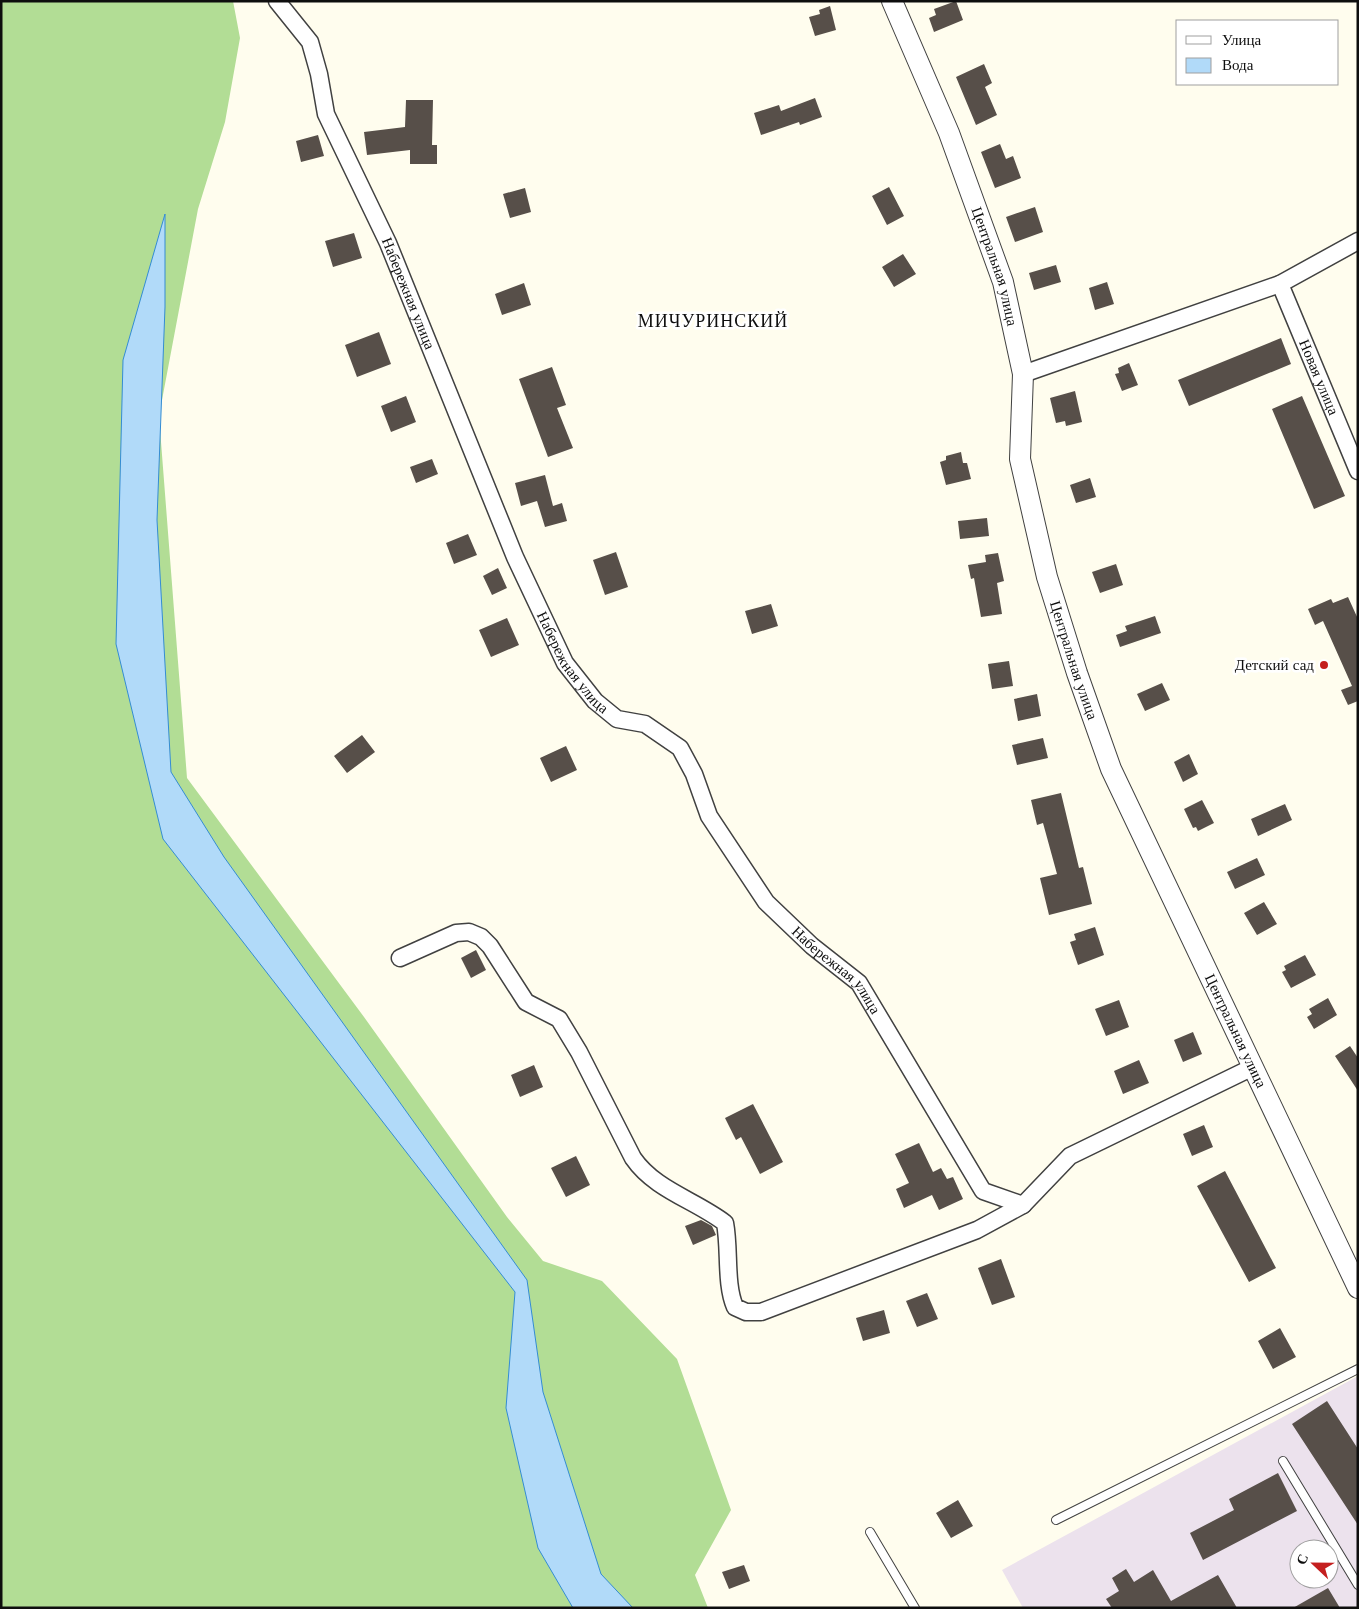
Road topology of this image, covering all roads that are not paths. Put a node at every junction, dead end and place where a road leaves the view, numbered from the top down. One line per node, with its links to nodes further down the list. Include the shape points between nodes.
1 (277, 1): 9 (street, Набережная улица, via 310,42 326,114 388,243 514,557 565,663 595,702 617,719 645,724 680,748 694,774 709,816 766,902 812,946 859,983 983,1191)
2 (892, 1): 5 (street, Центральная улица, via 948,133 1003,282)
3 (1358, 241): 4 (street)
4 (1280, 284): 5 (street); 6 (street, Новая улица)
5 (1022, 374): 8 (street, Центральная улица, via 1020,459 1047,577 1077,673 1111,769)
6 (1358, 471)
7 (400, 958): 9 (street, via 456,933 468,932 481,937 490,946 526,1002 559,1019 642,1172 726,1223 729,1294 735,1307 746,1312 762,1312 977,1230)
8 (1251, 1068): 9 (street, via 1070,1156); 10 (street, Центральная улица)
9 (1023, 1205)
10 (1358, 1288)
11 (1358, 1368): 13 (lane)
12 (1283, 1462): 15 (lane)
13 (1056, 1520)
14 (870, 1532): 16 (lane)
15 (1358, 1585)
16 (915, 1608)

